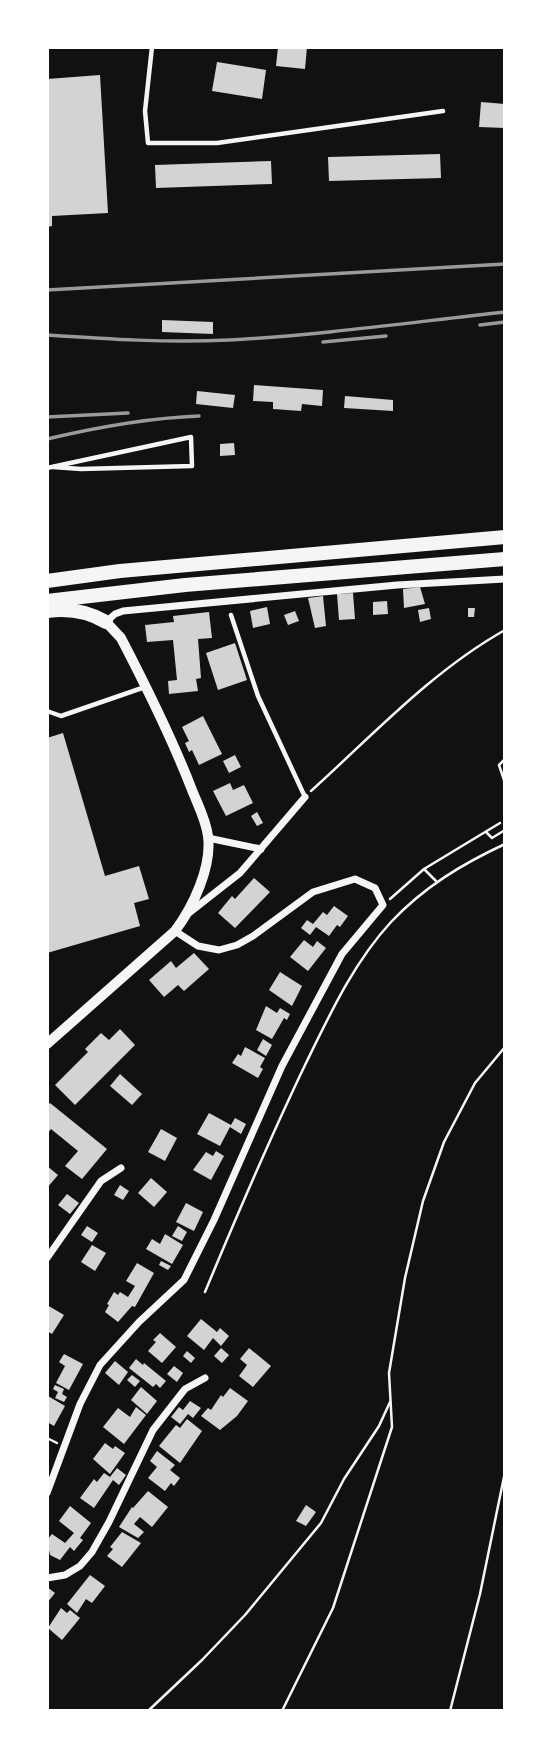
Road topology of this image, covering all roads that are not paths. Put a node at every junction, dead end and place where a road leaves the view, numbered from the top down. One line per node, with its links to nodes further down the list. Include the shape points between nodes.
1 (152, 47): 2 (lane, via 145,111 148,143 217,143)
2 (443, 111)
3 (50, 468): 3 (lane, via 126,450 191,437 192,466)
4 (505, 537): 7 (highway)
5 (505, 559): 8 (highway)
6 (505, 579): 11 (street, via 123,611)
7 (47, 581)
8 (47, 601)
9 (47, 611): 11 (highway, via 76,611)
10 (232, 615): 14 (lane, via 258,696)
11 (106, 622): 12 (street, via 121,638)
12 (145, 687): 13 (lane, via 61,716); 15 (street, via 181,763)
13 (47, 711)
14 (305, 797): 16 (street)
15 (208, 838): 16 (street); 17 (street, via 207,858)
16 (261, 849): 17 (street, via 240,873)
17 (188, 913): 18 (street)
18 (175, 931): 19 (street); 23 (street, via 198,946 219,950 253,936 313,892 355,879 375,888 383,905 342,954 282,1066 184,1280 100,1365 80,1404)
19 (47, 1044)
20 (121, 1168): 21 (street, via 101,1181)
21 (47, 1258)
22 (205, 1378): 24 (street, via 185,1389 153,1430 92,1552 65,1575)
23 (47, 1493)
24 (47, 1578)

